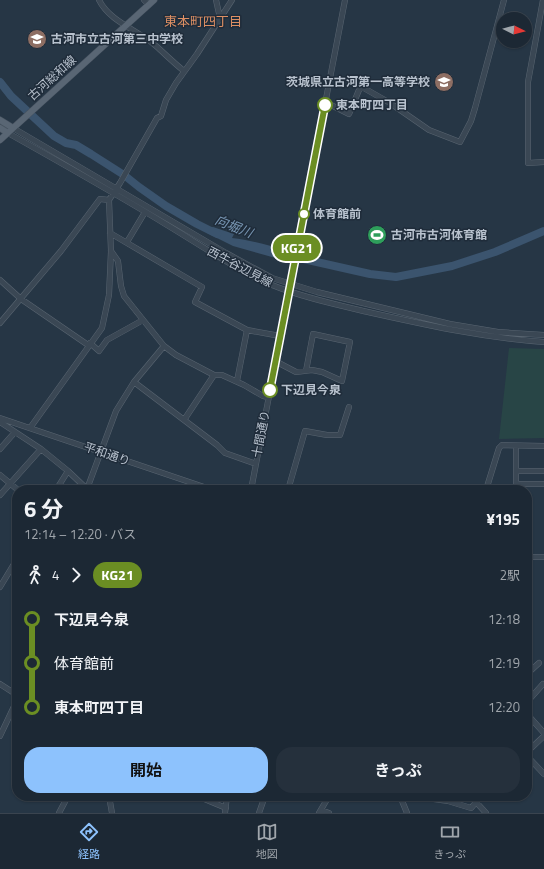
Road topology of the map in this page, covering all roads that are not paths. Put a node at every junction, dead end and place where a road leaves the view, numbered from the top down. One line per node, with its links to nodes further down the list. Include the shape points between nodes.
1 (99, 0): 11 (street, via 103,8)
2 (144, 0): 9 (street)
3 (154, 0): 9 (main road, 古河総和線)
4 (216, 0): 10 (street)
5 (232, 0): 10 (street)
6 (345, 0): 13 (street, 十間通り)
7 (504, 0): 13 (street, via 475,108 460,142 429,130 362,87 349,114)
8 (543, 0): 19 (street, via 528,82 527,143 528,163)
9 (149, 5): 11 (main road, 古河総和線)
10 (220, 18): 12 (street)
11 (126, 26): 12 (street, via 156,45); 16 (main road, 古河総和線)
12 (184, 71): 20 (street, via 169,94 161,116 157,118)
13 (325, 102): 28 (street, 十間通り)
14 (0, 120): 16 (main road)
15 (0, 128): 17 (main road)
16 (13, 128): 17 (main road, 古河総和線); 20 (street, 西牛谷辺見線)
17 (8, 133): 18 (main road, 古河総和線); 21 (street, 西牛谷辺見線)
18 (0, 140)
19 (544, 162)
20 (117, 189): 21 (street); 28 (street, 西牛谷辺見線, via 243,263)
21 (114, 194): 22 (street); 23 (street, 西牛谷辺見線)
22 (109, 200): 24 (street); 30 (street, via 100,199)
23 (145, 212): 25 (street); 29 (street, 西牛谷辺見線, via 254,277)
24 (110, 233): 25 (street); 26 (street)
25 (127, 242): 33 (street, via 202,287 195,302)
26 (111, 251): 31 (street, via 118,261 122,293); 37 (street, via 109,295 104,322)
27 (0, 280): 30 (street)
28 (290, 285): 29 (street, 十間通り); 34 (street, 西牛谷辺見線, via 450,324)
29 (289, 291): 35 (street, 十間通り); 36 (street, 西牛谷辺見線, via 450,330 496,338)
30 (21, 299): 32 (street); 37 (street)
31 (143, 320): 37 (street, via 107,340 99,352); 38 (street)
32 (0, 323)
33 (247, 330): 35 (street); 42 (street)
34 (544, 335)
35 (280, 336): 39 (street, 十間通り)
36 (544, 342)
37 (89, 344): 49 (street)
38 (164, 346): 41 (street, via 191,364); 43 (street)
39 (275, 361): 40 (street, via 296,372); 44 (street, 十間通り)
40 (306, 370): 40 (street, via 322,372 342,381 350,342 313,334)
41 (214, 375): 42 (street, via 222,374); 47 (street)
42 (236, 381): 44 (street)
43 (134, 382): 47 (street); 55 (street, via 116,411)
44 (268, 397): 56 (street, 十間通り)
45 (349, 407): 70 (street, via 340,435 305,431)
46 (0, 418): 49 (street, 平和通り)
47 (184, 420): 56 (street, via 225,453)
48 (0, 422): 50 (street)
49 (30, 428): 55 (street, 平和通り)
50 (15, 432): 53 (street); 54 (street)
51 (516, 446): 52 (street); 58 (street); 71 (street, via 499,448)
52 (544, 446)
53 (0, 449)
54 (41, 449): 57 (street); 61 (street)
55 (101, 452): 67 (street); 68 (street, 平和通り)
56 (256, 464): 69 (street, 十間通り)
57 (68, 471): 65 (street); 66 (street)
58 (516, 471): 59 (street); 62 (street)
59 (544, 471)
60 (0, 475): 61 (street)
61 (10, 483): 64 (street); 72 (street)
62 (516, 484): 63 (street)
63 (544, 484)
64 (12, 485)
65 (59, 485)
66 (82, 485)
67 (89, 485)
68 (198, 485)
69 (252, 485)
70 (289, 485)
71 (488, 485)
72 (0, 495)
73 (532, 557): 74 (street)
74 (544, 557)
75 (12, 567): 76 (street)
76 (0, 587)
77 (538, 663): 78 (street)
78 (532, 669)
79 (0, 684): 81 (street)
80 (543, 684): 82 (street)
81 (12, 692)
82 (532, 696)
83 (12, 711): 86 (street)
84 (532, 720): 85 (street)
85 (544, 733)
86 (0, 736)
87 (544, 736): 88 (street)
88 (532, 747)
89 (532, 761): 90 (street)
90 (544, 774)
91 (65, 801): 103 (street)
92 (110, 801): 104 (street)
93 (207, 801): 101 (street)
94 (227, 801): 101 (street)
95 (263, 801): 105 (street)
96 (326, 801): 102 (street)
97 (402, 801): 107 (street)
98 (448, 801): 99 (street, via 471,808)
99 (476, 801)
100 (479, 801): 108 (street)
101 (226, 811)
102 (320, 812): 106 (street)
103 (59, 813)
104 (112, 813)
105 (259, 813)
106 (328, 813)
107 (407, 813)
108 (485, 813)

